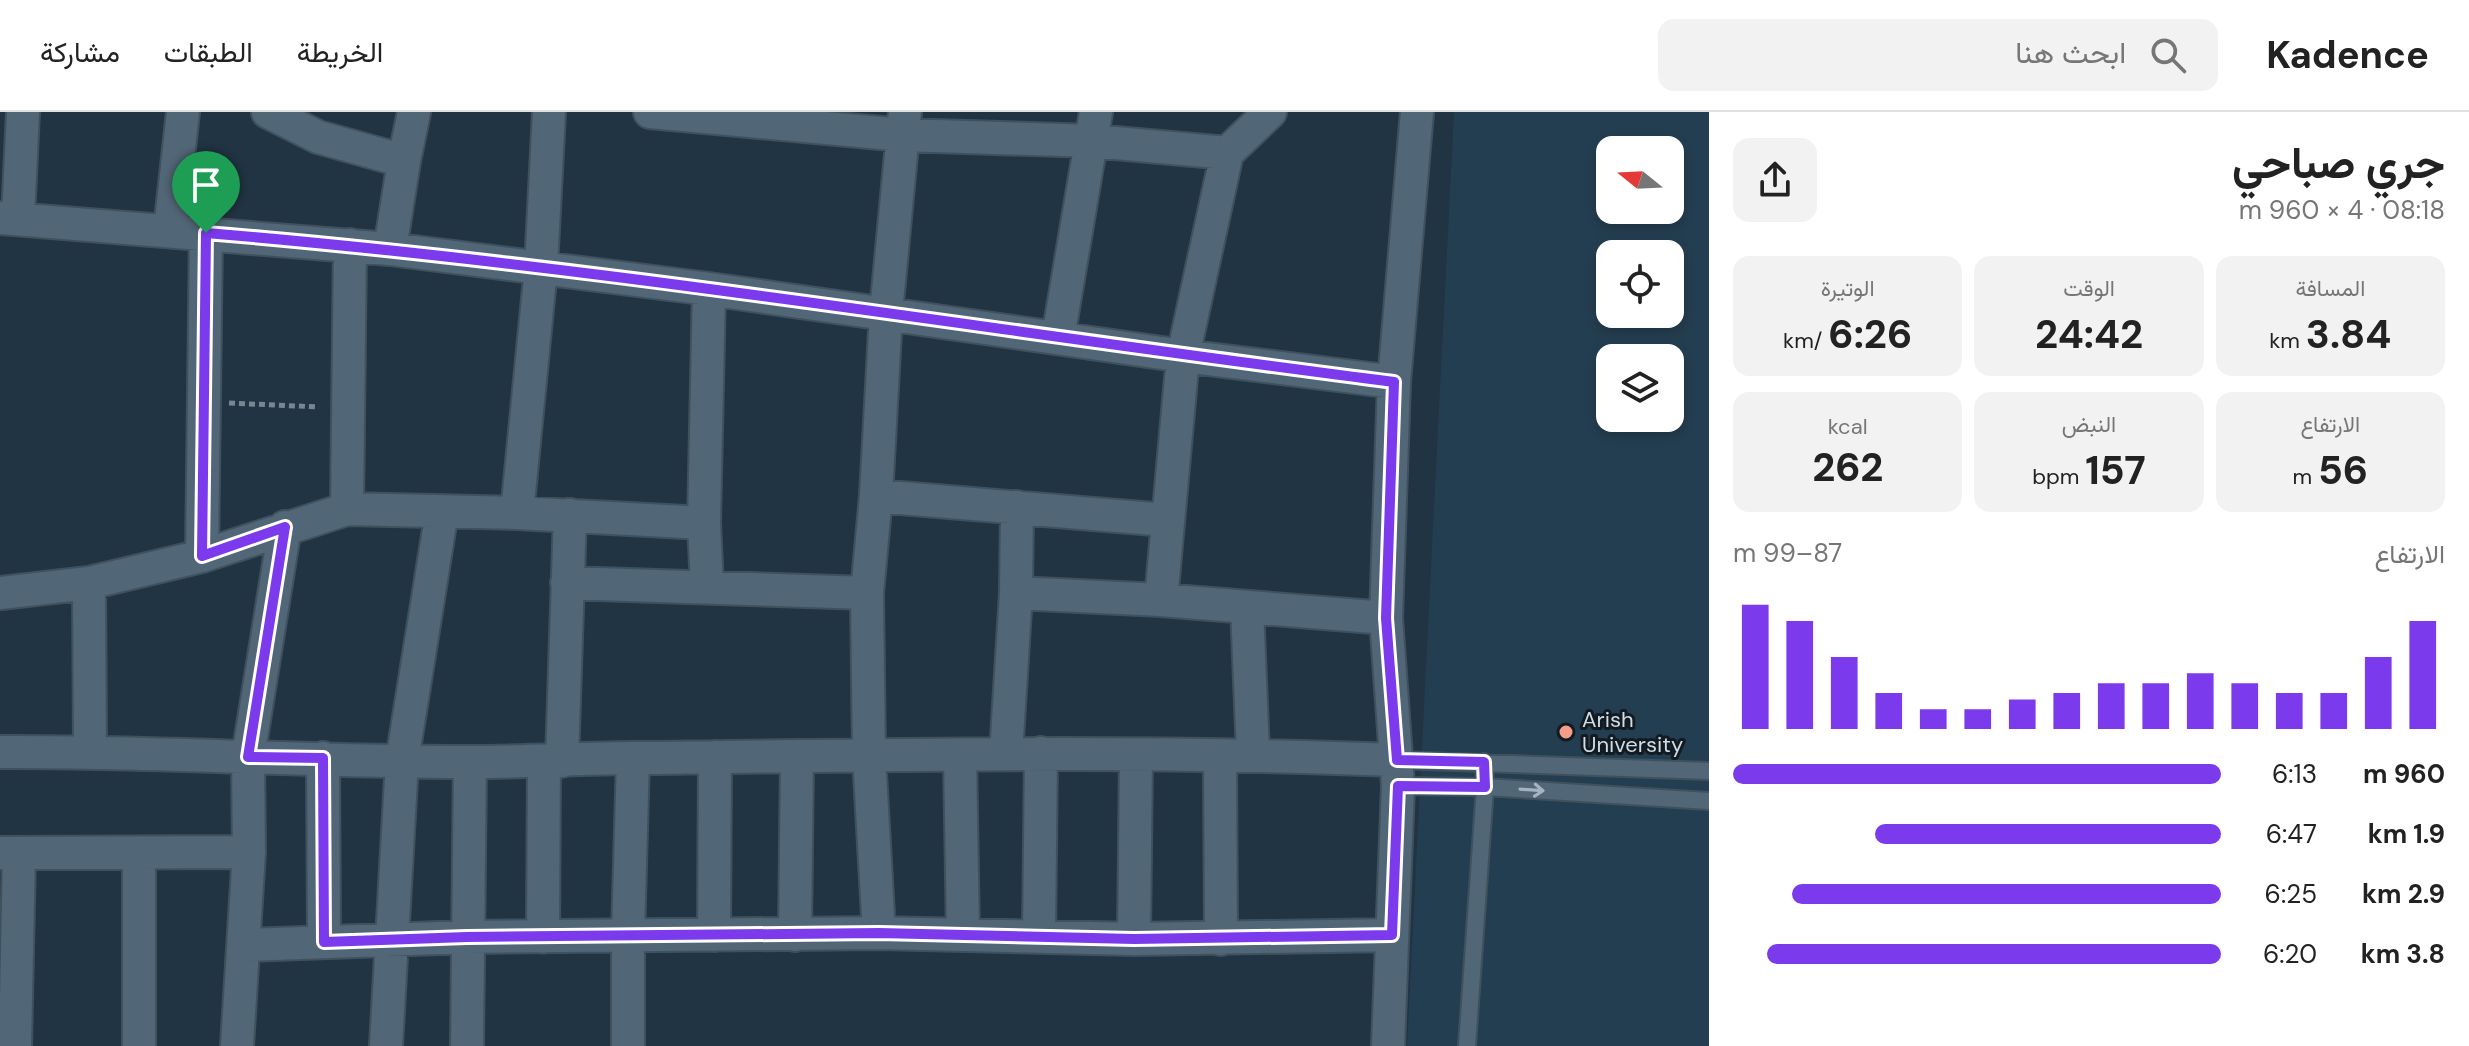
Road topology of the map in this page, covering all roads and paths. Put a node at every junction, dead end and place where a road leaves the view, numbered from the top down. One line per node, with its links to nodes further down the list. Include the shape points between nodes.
1 (23, 112): 14 (street)
2 (183, 112): 15 (street)
3 (268, 112): 13 (street, via 318,137)
4 (414, 112): 13 (street)
5 (549, 112): 19 (street)
6 (650, 112): 9 (street)
7 (1270, 112): 12 (street)
8 (1417, 112): 24 (street)
9 (713, 115): 10 (street)
10 (904, 124): 11 (street); 21 (street)
11 (1095, 127): 12 (street); 22 (street)
12 (1227, 153): 23 (street)
13 (404, 161): 18 (street)
14 (9, 218): 15 (street)
15 (170, 230): 16 (street)
16 (206, 233): 17 (street); 25 (street)
17 (350, 245): 18 (street); 26 (street)
18 (390, 249): 19 (street)
19 (541, 268): 20 (street); 31 (street)
20 (709, 289): 21 (street); 34 (street)
21 (886, 313): 22 (street); 27 (street)
22 (1058, 338): 23 (street)
23 (1183, 356): 24 (street); 33 (street)
24 (1394, 382): 45 (street)
25 (206, 402): 26 (path); 36 (street)
26 (348, 409): 29 (street)
27 (876, 496): 28 (street); 41 (street)
28 (1017, 507): 33 (street); 42 (street)
29 (347, 509): 30 (street); 35 (street)
30 (442, 511): 31 (street); 60 (street)
31 (517, 513): 32 (street)
32 (570, 515): 34 (street); 38 (street)
33 (1166, 520): 43 (street)
34 (704, 523): 39 (street)
35 (285, 527): 36 (street); 55 (street)
36 (202, 556): 37 (street)
37 (89, 583): 40 (street); 46 (street)
38 (567, 583): 39 (street); 61 (street)
39 (707, 587): 41 (street)
40 (0, 593)
41 (867, 593): 52 (street)
42 (1016, 593): 43 (street); 49 (street)
43 (1161, 600): 44 (street)
44 (1247, 607): 45 (street); 50 (street)
45 (1386, 618): 65 (street)
46 (90, 751): 47 (street); 55 (street)
47 (0, 752)
48 (1041, 753): 49 (street); 53 (street); 77 (street)
49 (1006, 754): 51 (street)
50 (1253, 754): 54 (street); 65 (street)
51 (960, 755): 52 (street); 72 (street)
52 (869, 756): 57 (street); 71 (street)
53 (1136, 756): 54 (street); 80 (street)
54 (1220, 756): 81 (street)
55 (248, 757): 58 (street); 68 (street)
56 (715, 757): 57 (street); 59 (street); 73 (street)
57 (797, 757): 74 (street)
58 (323, 758): 60 (street); 83 (street)
59 (633, 758): 61 (street); 76 (street)
60 (402, 761): 62 (street); 82 (street)
61 (553, 761): 62 (street); 79 (street)
62 (470, 762): 78 (street)
63 (1484, 762): 64 (lane); 65 (lane); 66 (lane)
64 (1709, 771)
65 (1398, 773): 66 (lane); 75 (street)
66 (1485, 787): 67 (lane, one-way to 67); 92 (lane)
67 (1709, 801)
68 (249, 852): 70 (street); 84 (street)
69 (9, 854): 70 (street); 85 (street)
70 (139, 855): 86 (street)
71 (879, 933): 72 (street); 74 (street)
72 (963, 934): 77 (street)
73 (714, 935): 74 (street); 76 (street)
74 (795, 935)
75 (1392, 935): 81 (street); 91 (street)
76 (628, 936): 79 (street); 90 (street)
77 (1039, 936): 80 (street)
78 (467, 937): 79 (street); 82 (street); 89 (street)
79 (543, 937)
80 (1134, 939): 81 (street)
81 (1221, 939)
82 (390, 940): 83 (street); 88 (street)
83 (324, 942): 84 (street)
84 (244, 945): 87 (street)
85 (15, 1046)
86 (139, 1046)
87 (237, 1046)
88 (386, 1046)
89 (467, 1046)
90 (628, 1046)
91 (1388, 1046)
92 (1467, 1046)

